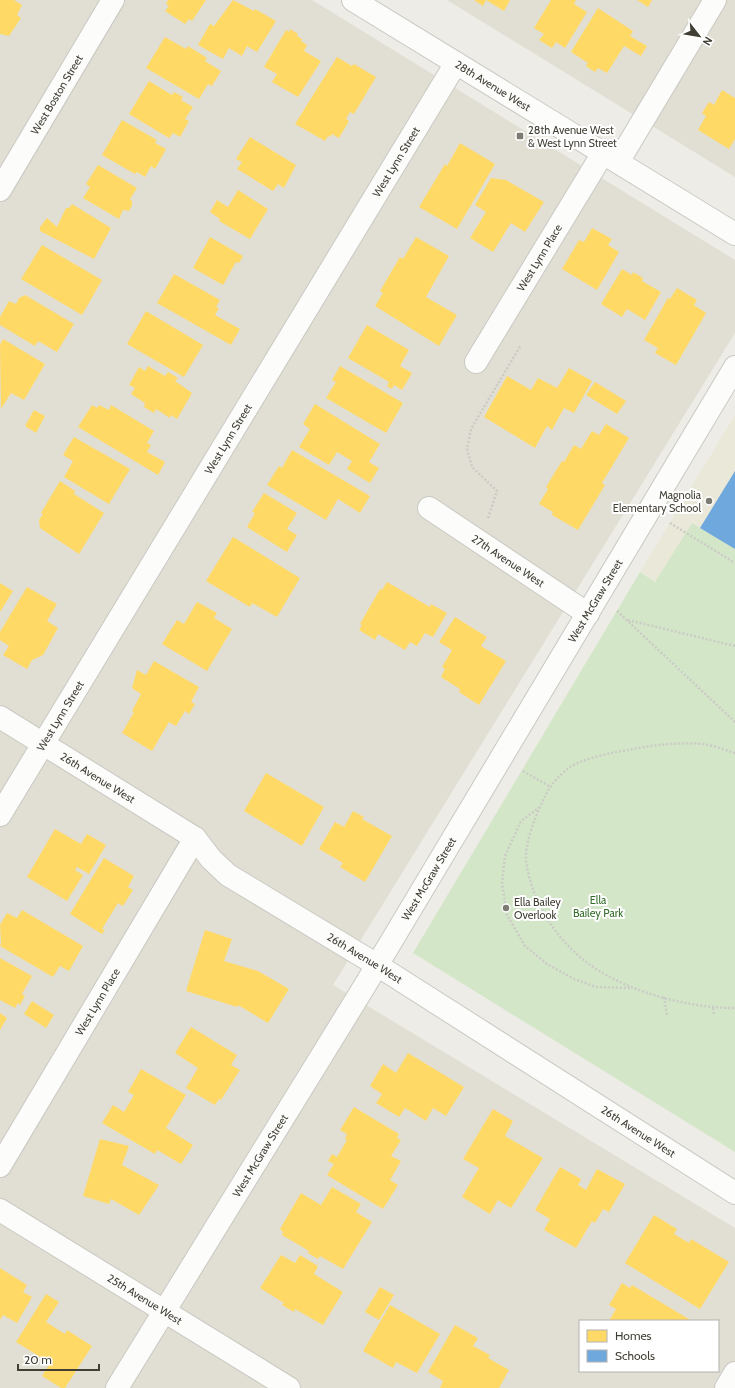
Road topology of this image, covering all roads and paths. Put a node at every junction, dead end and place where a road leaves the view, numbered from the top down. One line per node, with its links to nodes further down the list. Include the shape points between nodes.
1 (113, 0): 6 (street, West Boston Street)
2 (353, 0): 4 (street, 28th Avenue West)
3 (715, 0): 5 (street)
4 (456, 63): 5 (street, 28th Avenue West); 21 (street, West Lynn Street)
5 (610, 158): 7 (street, 28th Avenue West); 9 (street, West Lynn Place)
6 (0, 190)
7 (735, 234)
8 (521, 345): 11 (path, via 471,429 467,449 472,467)
9 (476, 362)
10 (735, 367): 16 (street, West McGraw Street)
11 (497, 491)
12 (429, 508): 16 (street, 27th Avenue West)
13 (668, 522): 14 (path)
14 (735, 563)
15 (615, 610): 17 (path)
16 (588, 614): 28 (street, West McGraw Street)
17 (627, 620): 18 (path); 20 (path)
18 (735, 646)
19 (0, 717): 21 (street, 26th Avenue West)
20 (735, 722)
21 (44, 742): 26 (street, West Lynn Street); 27 (street, 26th Avenue West)
22 (735, 753): 24 (path, via 704,744 655,744 609,753 571,766)
23 (519, 769): 24 (path)
24 (549, 786): 25 (path)
25 (540, 806): 29 (path, via 533,822 526,858 534,895 557,935 581,958 612,978); 29 (path, via 521,821 505,856 502,884 507,915 525,946 547,964 574,979 596,987)
26 (0, 815)
27 (195, 838): 28 (street, 26th Avenue West, via 211,859 228,875); 35 (street, West Lynn Place)
28 (377, 965): 36 (street, 26th Avenue West); 38 (street, West McGraw Street)
29 (634, 988): 30 (path)
30 (664, 997): 31 (path); 33 (path)
31 (713, 1008): 32 (path); 34 (path)
32 (735, 1008)
33 (667, 1015)
34 (714, 1015)
35 (0, 1166)
36 (735, 1193)
37 (0, 1210): 38 (street, 25th Avenue West)
38 (165, 1311): 40 (street, West McGraw Street); 41 (street, 25th Avenue West)
39 (735, 1373): 42 (street)
40 (117, 1388)
41 (289, 1388)
42 (726, 1388)

